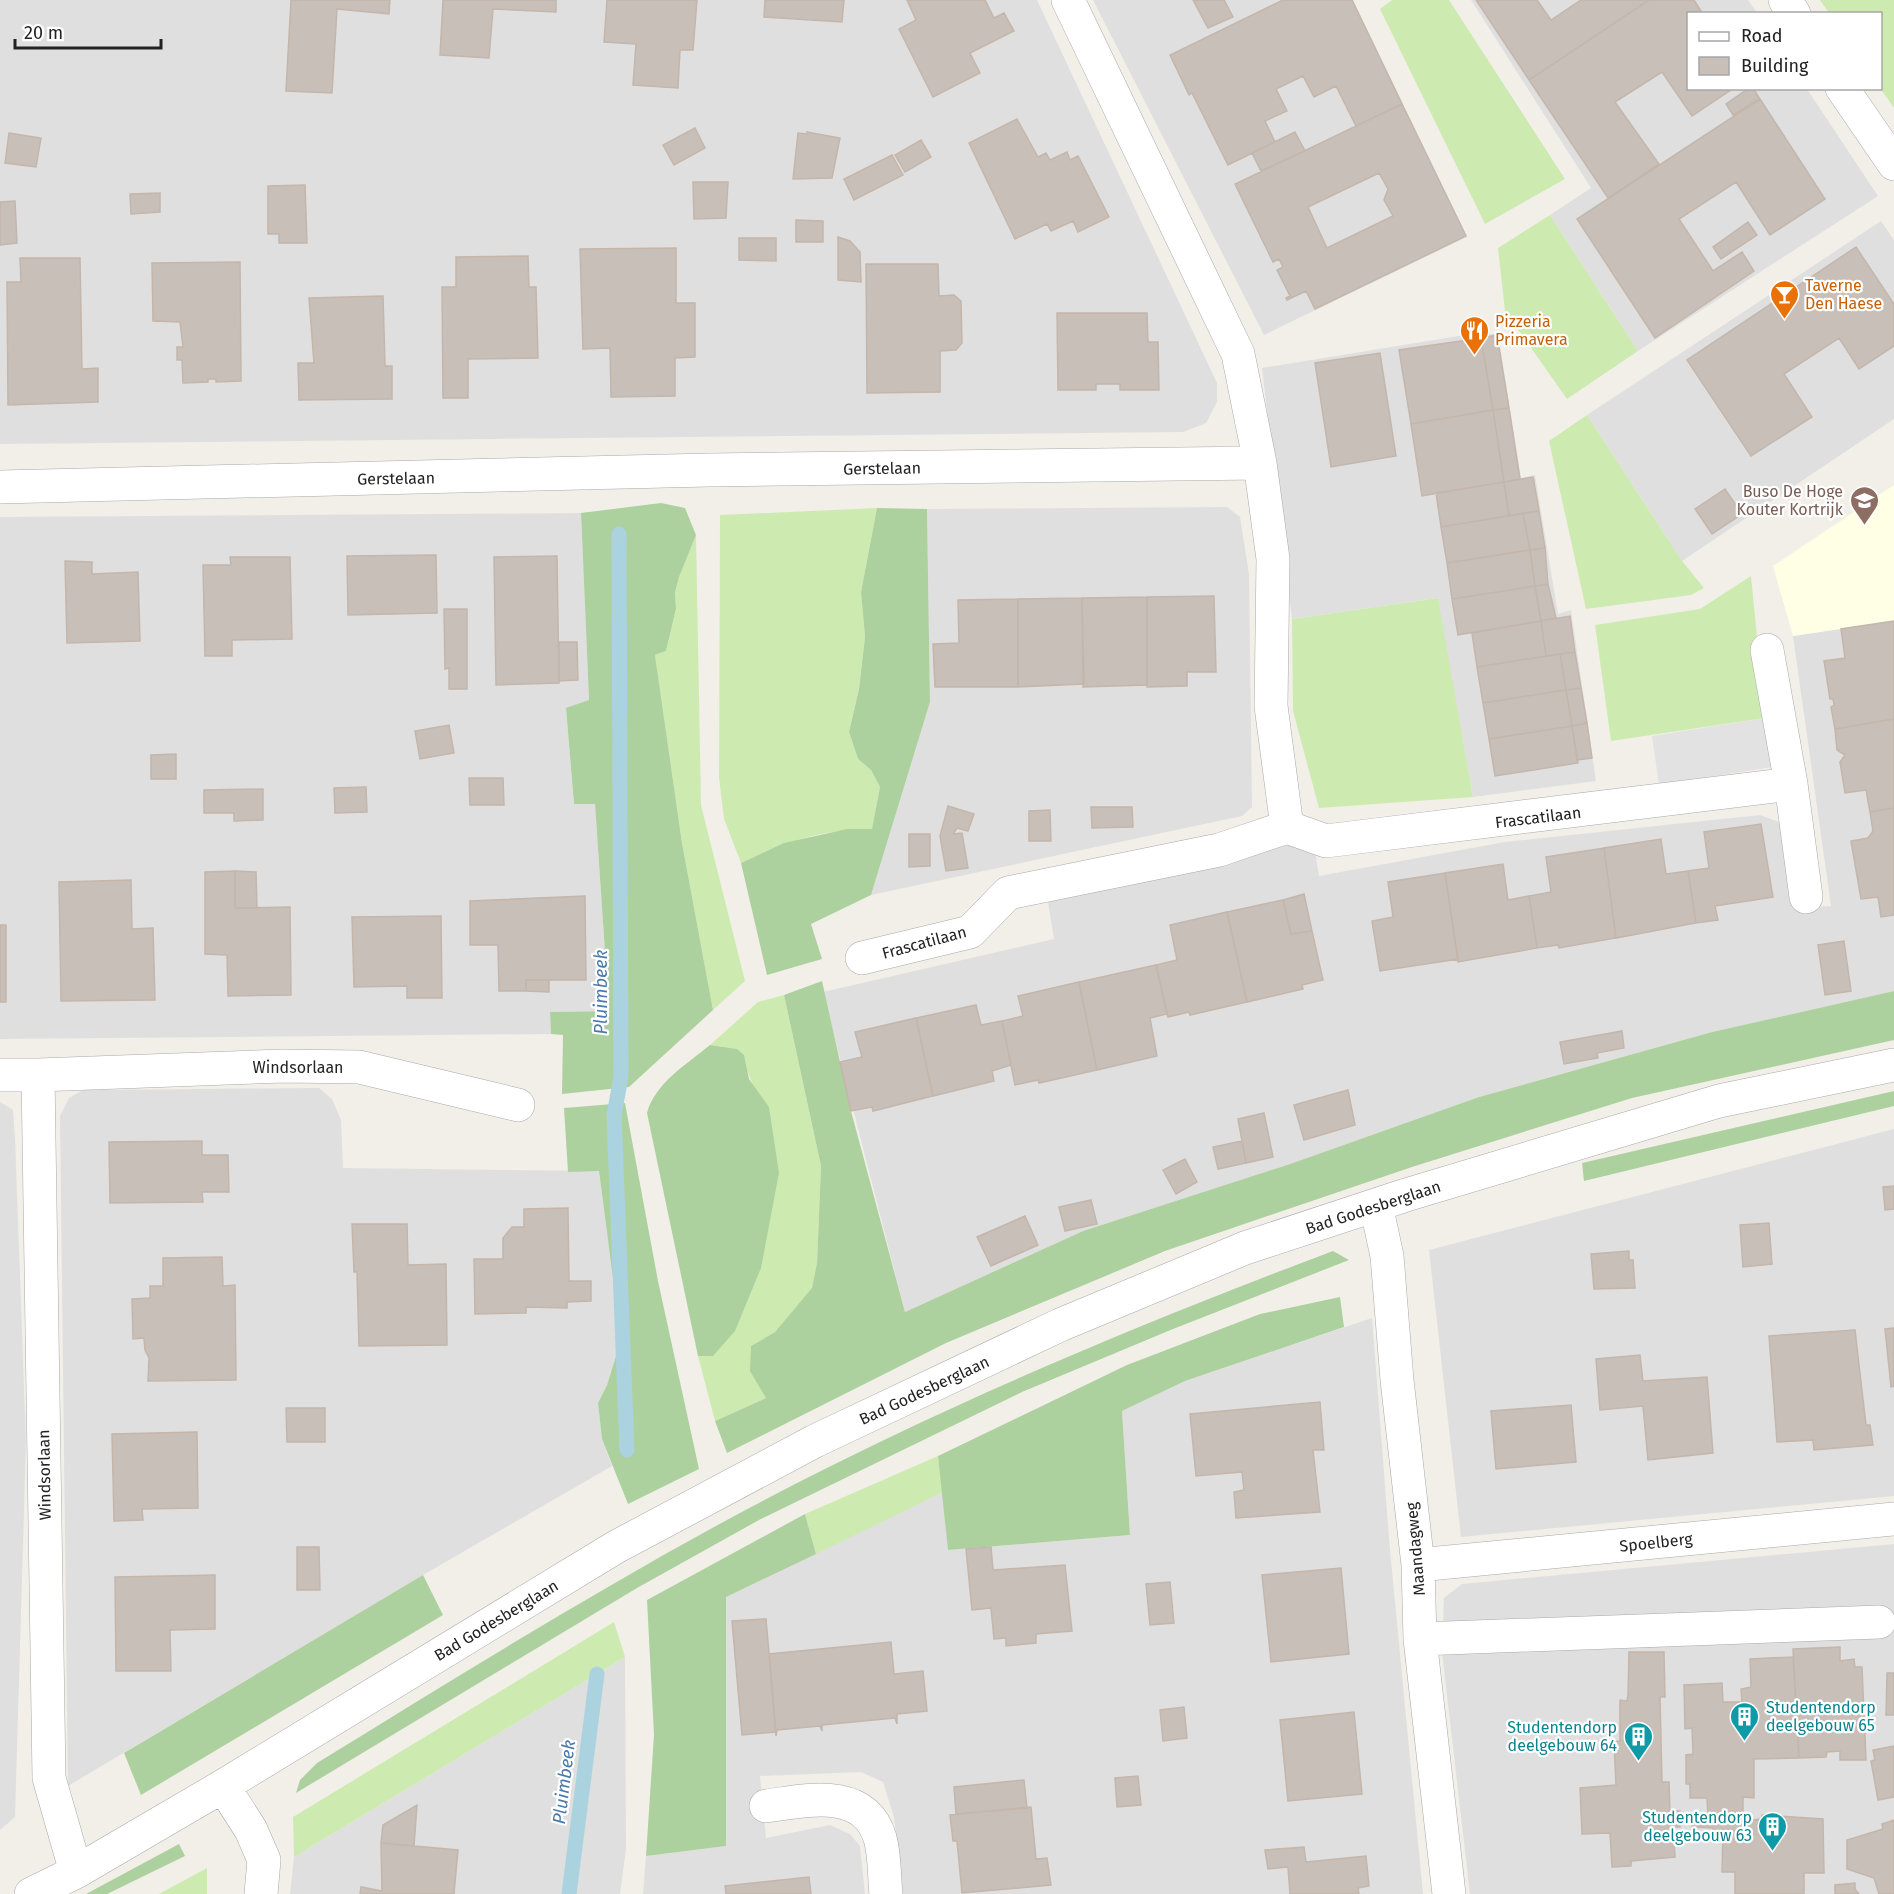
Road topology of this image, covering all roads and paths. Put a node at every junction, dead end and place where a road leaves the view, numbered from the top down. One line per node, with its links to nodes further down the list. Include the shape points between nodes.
1 (1068, 0): 4 (street, via 1238,354)
2 (1843, 90): 3 (street)
3 (1894, 164)
4 (1260, 462): 5 (street, Gerstelaan); 8 (street, via 1274,559 1271,706)
5 (0, 487)
6 (1767, 650): 7 (street)
7 (1791, 784): 8 (street, Frascatilaan, via 1326,841); 9 (street)
8 (1287, 827): 10 (street, Frascatilaan, via 1219,850 1008,893 970,932)
9 (1806, 897)
10 (862, 958)
11 (1894, 1065): 15 (street, Bad Godesberglaan, via 1719,1101)
12 (0, 1075): 13 (street, Windsorlaan)
13 (38, 1075): 14 (street, Windsorlaan, via 359,1067); 22 (street, Windsorlaan, via 49,1778)
14 (518, 1105)
15 (1376, 1205): 17 (street, Maandagweg, via 1387,1256); 20 (street, Bad Godesberglaan, via 1245,1248 1082,1316 815,1441 616,1547)
16 (1894, 1519): 17 (street, Spoelberg)
17 (1418, 1565): 19 (street, Maandagweg)
18 (1879, 1622): 19 (street)
19 (1420, 1639): 26 (street, Maandagweg)
20 (224, 1786): 22 (street, Bad Godesberglaan); 24 (street, via 264,1860)
21 (766, 1806): 25 (street, via 823,1800 850,1803 866,1816 880,1837)
22 (76, 1872): 23 (street, Bad Godesberglaan)
23 (31, 1894)
24 (261, 1894)
25 (886, 1894)
26 (1449, 1894)

